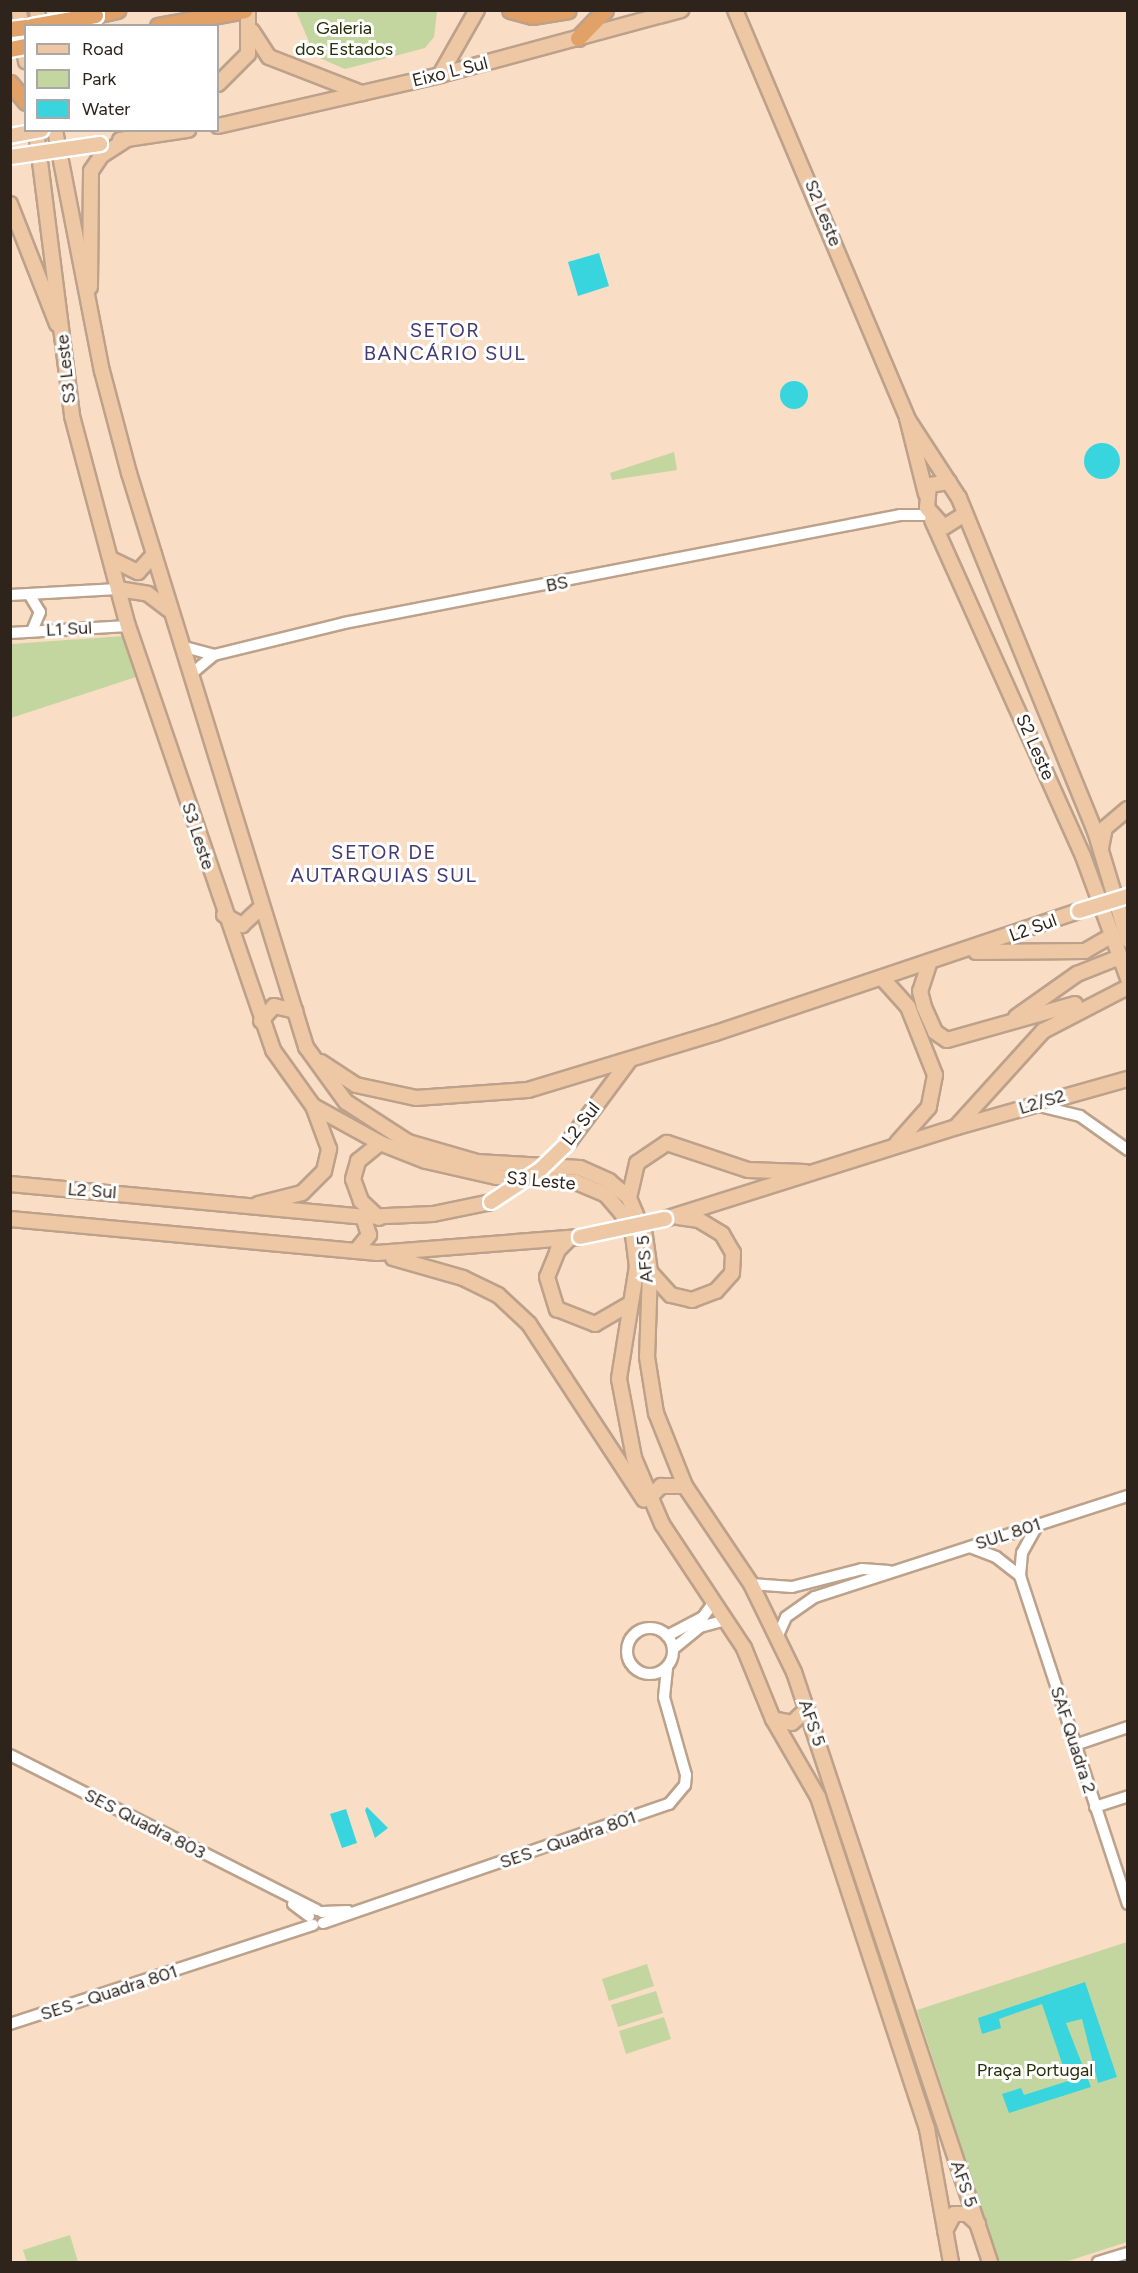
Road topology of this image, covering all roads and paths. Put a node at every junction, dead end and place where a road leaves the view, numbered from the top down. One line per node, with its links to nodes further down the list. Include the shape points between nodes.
1 (19, 10): 13 (main road)
2 (117, 10): 11 (highway, bridge)
3 (247, 10): 10 (highway); 12 (main road)
4 (477, 10): 16 (main road)
5 (510, 10): 6 (highway, via 532,16)
6 (568, 10)
7 (605, 10): 14 (highway)
8 (681, 10): 14 (main road, Eixo L Sul)
9 (735, 10): 32 (main road, S2 Leste)
10 (181, 23)
11 (59, 24)
12 (252, 31): 18 (main road, via 242,64); 19 (main road, via 269,57)
13 (23, 33): 15 (highway, bridge)
14 (578, 38): 16 (main road, Eixo L Sul)
15 (10, 49)
16 (440, 75): 19 (main road, Eixo L Sul)
17 (10, 83): 20 (highway)
18 (219, 83)
19 (362, 93): 21 (main road, Eixo L Sul)
20 (24, 100)
21 (219, 126)
22 (30, 132): 26 (main road, bridge)
23 (36, 132): 31 (main road, S3 Leste)
24 (55, 132): 30 (main road, S3 Leste)
25 (174, 132): 27 (main road)
26 (10, 136)
27 (127, 139): 28 (main road, bridge); 30 (main road, via 100,156 91,171)
28 (10, 157)
29 (10, 204): 31 (main road)
30 (90, 312): 36 (main road, S3 Leste)
31 (63, 337): 37 (main road, S3 Leste, via 72,416)
32 (907, 418): 33 (main road, S2 Leste); 34 (main road, S2 Leste)
33 (949, 482): 34 (main road, via 936,481); 35 (main road, S2 Leste)
34 (928, 508): 35 (main road, via 949,528); 46 (street, BS, via 345,623); 49 (main road, S2 Leste)
35 (963, 515): 48 (main road, S2 Leste)
36 (154, 554): 37 (main road, via 138,572); 41 (main road, S3 Leste)
37 (111, 559): 38 (main road, S3 Leste)
38 (118, 589): 39 (street, L1 Sul); 41 (main road, via 148,594); 42 (main road, S3 Leste)
39 (29, 594): 40 (street, L1 Sul); 43 (street, via 40,612)
40 (10, 595)
41 (169, 610): 45 (main road, S3 Leste)
42 (129, 626): 43 (street, L1 Sul); 54 (main road, S3 Leste)
43 (32, 632): 44 (street, L1 Sul)
44 (10, 633)
45 (181, 646): 46 (street, BS); 47 (main road, S3 Leste)
46 (214, 655): 47 (street, BS)
47 (190, 675): 53 (main road, S3 Leste)
48 (1056, 739): 49 (main road, via 1044,734); 51 (main road, S2 Leste)
49 (1033, 742): 55 (main road, S2 Leste)
50 (1128, 809): 51 (main road, via 1105,828)
51 (1101, 850): 55 (main road, S2 Leste)
52 (1128, 896): 57 (main road, L2 Sul, bridge)
53 (261, 907): 54 (main road, via 242,925); 64 (main road, S3 Leste)
54 (224, 915): 65 (main road, S3 Leste)
55 (1121, 928): 56 (main road, S2 Leste); 57 (main road, via 1085,951); 58 (main road, S2 Leste)
56 (1128, 940)
57 (966, 952): 59 (main road, L2 Sul)
58 (1120, 957): 60 (main road, S2 Leste); 66 (main road, via 1077,974)
59 (929, 964): 61 (main road, L2 Sul); 66 (main road, via 920,991 941,1037 959,1038)
60 (1128, 978)
61 (883, 979): 68 (main road, L2 Sul); 74 (main road, via 908,1006 934,1075 930,1107)
62 (1128, 987): 63 (main road)
63 (1100, 997): 66 (main road); 72 (main road, via 1043,1031)
64 (295, 1011): 65 (main road, via 274,1006); 67 (main road, S3 Leste)
65 (261, 1021): 71 (main road, S3 Leste, via 286,1076)
66 (1009, 1022)
67 (302, 1036): 68 (main road, via 341,1079 416,1098 495,1095); 78 (main road, S3 Leste, via 312,1058 346,1102 408,1142 477,1162 580,1168 609,1181)
68 (629, 1061): 81 (main road, L2 Sul, bridge, via 568,1143 491,1202)
69 (1128, 1079): 70 (main road, L2/S2)
70 (1032, 1105): 72 (main road, L2/S2); 75 (street, via 1080,1116)
71 (313, 1106): 73 (main road, S3 Leste); 79 (main road, via 329,1149 324,1171 302,1192)
72 (956, 1127): 74 (main road, L2 Sul)
73 (380, 1143): 81 (main road, via 358,1161 352,1179 361,1201); 88 (main road, S3 Leste, via 471,1172 576,1182 606,1195 633,1235 637,1266)
74 (893, 1146): 76 (main road, L2 Sul)
75 (1128, 1150)
76 (821, 1171): 78 (main road, via 748,1170 668,1143 637,1163); 82 (main road, L2 Sul)
77 (10, 1184): 79 (main road, L2 Sul)
78 (629, 1198): 87 (main road, AFS 5, via 645,1236)
79 (246, 1206): 80 (main road, L2 Sul)
80 (363, 1217): 81 (main road, L2 Sul); 85 (main road, via 369,1235)
81 (379, 1218)
82 (668, 1218): 84 (main road, L2 Sul, bridge); 87 (main road, via 716,1228 733,1253 732,1273 717,1291 692,1300 671,1295)
83 (10, 1219): 85 (main road, L2 Sul)
84 (575, 1238): 86 (main road, L2 Sul); 88 (main road, via 554,1255 547,1277 557,1309 595,1324)
85 (356, 1251): 86 (main road, L2 Sul)
86 (377, 1253): 92 (main road, via 463,1278 506,1302 557,1360)
87 (650, 1272): 89 (main road, AFS 5, via 649,1384)
88 (629, 1304): 91 (main road, AFS 5, via 619,1379 622,1411)
89 (685, 1486): 91 (main road, via 661,1486); 98 (main road, AFS 5)
90 (1128, 1496): 93 (street, SUL 801)
91 (650, 1497): 92 (main road, AFS 5)
92 (662, 1524): 100 (main road, AFS 5)
93 (1038, 1524): 94 (street, SUL 801); 97 (street, SAF Quadra 2, via 1022,1553)
94 (970, 1547): 95 (street, SUL 801); 97 (street, via 996,1557)
95 (889, 1571): 96 (street, SUL 801, via 862,1569); 99 (street, SUL 801)
96 (833, 1576): 98 (street, SUL 801, via 792,1587); 99 (street)
97 (1020, 1576): 111 (street, SAF Quadra 2)
98 (751, 1584): 102 (main road, AFS 5)
99 (837, 1591): 102 (street, SUL 801, via 799,1605)
100 (714, 1602): 101 (main road, AFS 5); 103 (street, via 703,1617)
101 (726, 1620): 104 (street, via 700,1627); 109 (main road, AFS 5, via 744,1648)
102 (778, 1633): 108 (main road, AFS 5)
103 (667, 1636): 104 (street); 106 (street, via 649,1628 630,1639 628,1660)
104 (673, 1649): 105 (street)
105 (667, 1667): 106 (street); 107 (street, SES - Quadra 801)
106 (642, 1673): 107 (street, SES - Quadra 801)
107 (664, 1697): 116 (street, SES - Quadra 801, via 686,1774 686,1785 669,1804 357,1911)
108 (807, 1709): 109 (main road, via 792,1723); 118 (main road, AFS 5)
109 (773, 1719): 119 (main road, AFS 5, via 809,1778 828,1824 927,2129)
110 (1128, 1727): 111 (street)
111 (1075, 1745): 114 (street, SAF Quadra 2)
112 (10, 1755): 116 (street, SES Quadra 803, via 279,1892)
113 (1128, 1796): 114 (street)
114 (1095, 1806): 115 (street, SAF Quadra 2)
115 (1128, 1904)
116 (315, 1918): 117 (street, SES - Quadra 801, via 275,1939)
117 (10, 2024)
118 (978, 2224): 119 (main road, via 967,2214 954,2214 945,2223); 122 (main road, AFS 5)
119 (945, 2236): 121 (main road, AFS 5)
120 (1128, 2253): 123 (street)
121 (951, 2262)
122 (990, 2262)
123 (1098, 2262)

